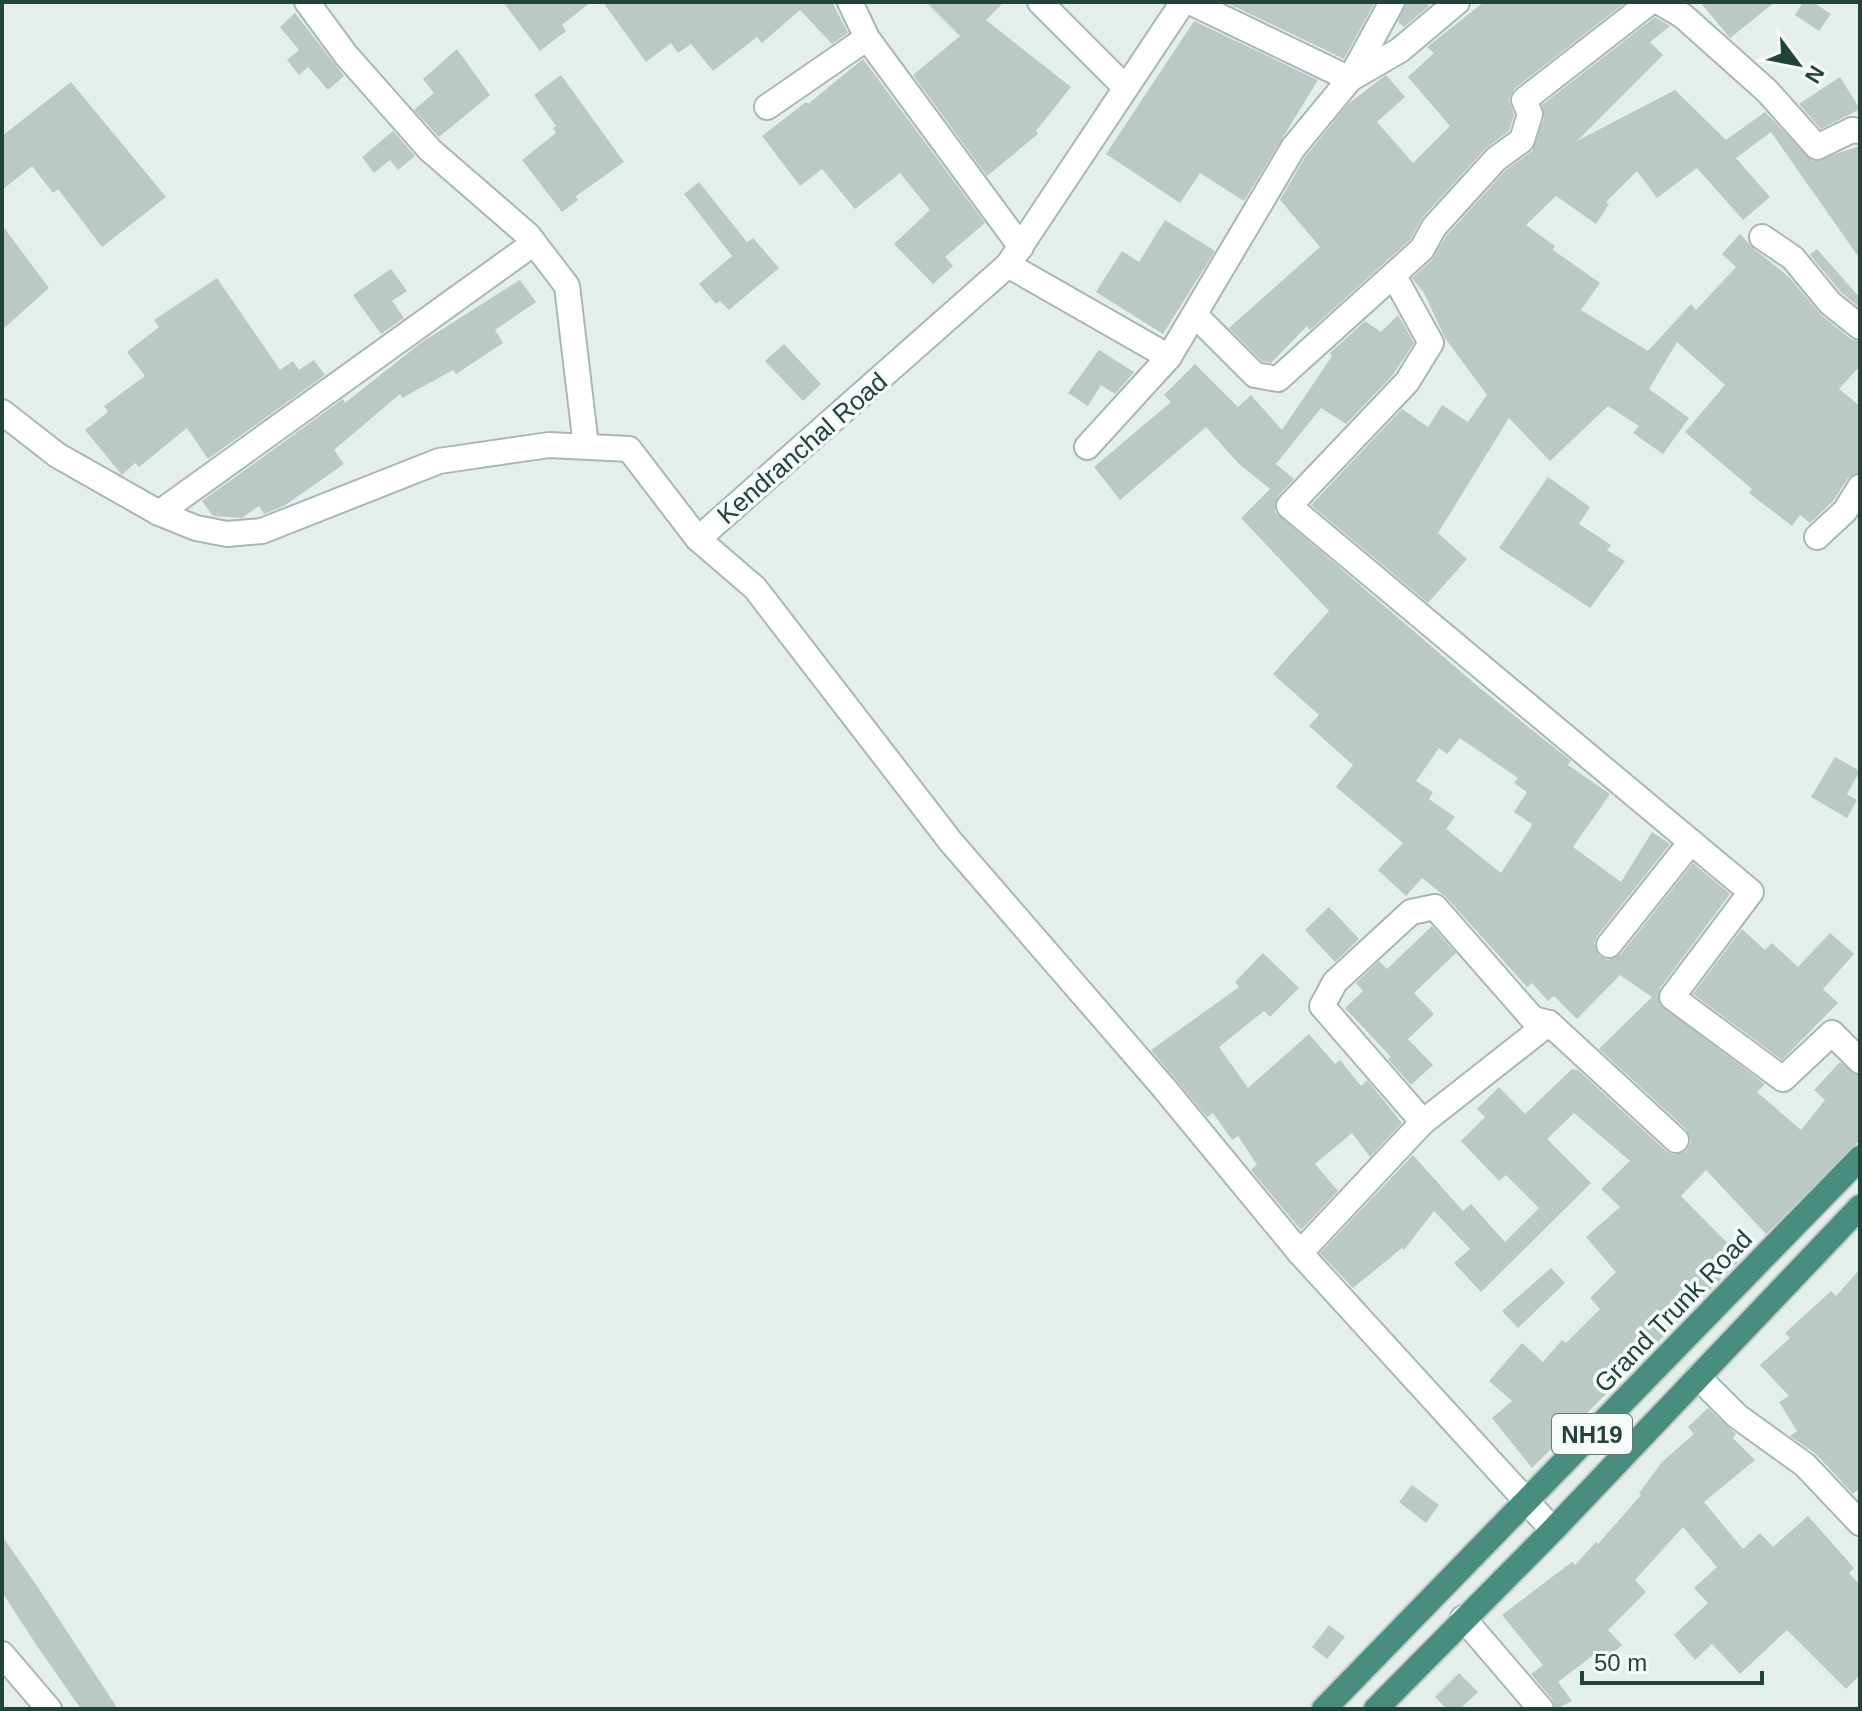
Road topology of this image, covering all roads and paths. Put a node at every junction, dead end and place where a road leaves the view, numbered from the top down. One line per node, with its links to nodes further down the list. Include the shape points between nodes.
1 (307, 2): 16 (street, via 430,150)
2 (850, 2): 10 (street)
3 (1040, 2): 12 (street)
4 (1183, 2): 12 (street, Kendranchal Road)
5 (1190, 2): 11 (street)
6 (1392, 2): 11 (street)
7 (1457, 2): 11 (street, via 1400,50)
8 (1650, 2): 18 (street, via 1524,100 1530,114 1522,140 1496,159)
9 (1659, 2): 14 (street, via 1683,16 1767,91 1817,147)
10 (867, 38): 13 (street); 17 (street)
11 (1350, 79): 19 (street, via 1293,148)
12 (1125, 87): 17 (street, Kendranchal Road)
13 (767, 107)
14 (1860, 131)
15 (1762, 237): 20 (street, via 1793,258 1830,303)
16 (534, 243): 23 (street, via 567,286); 26 (street)
17 (1015, 256): 21 (street); 28 (street, Kendranchal Road)
18 (1394, 276): 19 (street, via 1278,379 1255,375); 29 (street, via 1431,343 1407,382 1289,506)
19 (1195, 315): 21 (street)
20 (1860, 327)
21 (1169, 357): 24 (street)
22 (2, 412): 26 (street, Kendranchal Road, via 57,455)
23 (586, 446): 26 (street, Kendranchal Road, via 549,445 439,461 262,531 227,534); 28 (street, Kendranchal Road, via 629,449)
24 (1087, 447)
25 (1860, 487): 27 (street, via 1845,511)
26 (159, 513)
27 (1817, 537)
28 (698, 539): 37 (street, via 755,588 951,842)
29 (1691, 842): 30 (street); 32 (street, via 1751,892 1672,997 1783,1079 1832,1033)
30 (1609, 945)
31 (1549, 1023): 33 (street); 33 (street, via 1533,1019 1435,907 1411,912 1335,982 1322,1006); 34 (street)
32 (1860, 1061)
33 (1423, 1122): 37 (street)
34 (1676, 1140)
35 (1860, 1158): 39 (highway, Grand Trunk Road / NH19)
36 (1860, 1207): 38 (highway, NH19)
37 (1300, 1253): 39 (street)
38 (1698, 1377): 40 (street, via 1737,1416 1805,1465); 41 (highway, NH19)
39 (1526, 1501): 41 (street); 45 (highway, Grand Trunk Road / NH19)
40 (1860, 1523)
41 (1553, 1530): 42 (highway, NH19)
42 (1463, 1618): 46 (highway, NH19); 47 (street)
43 (2, 1654): 44 (street)
44 (49, 1709)
45 (1324, 1709)
46 (1376, 1709)
47 (1541, 1709)

